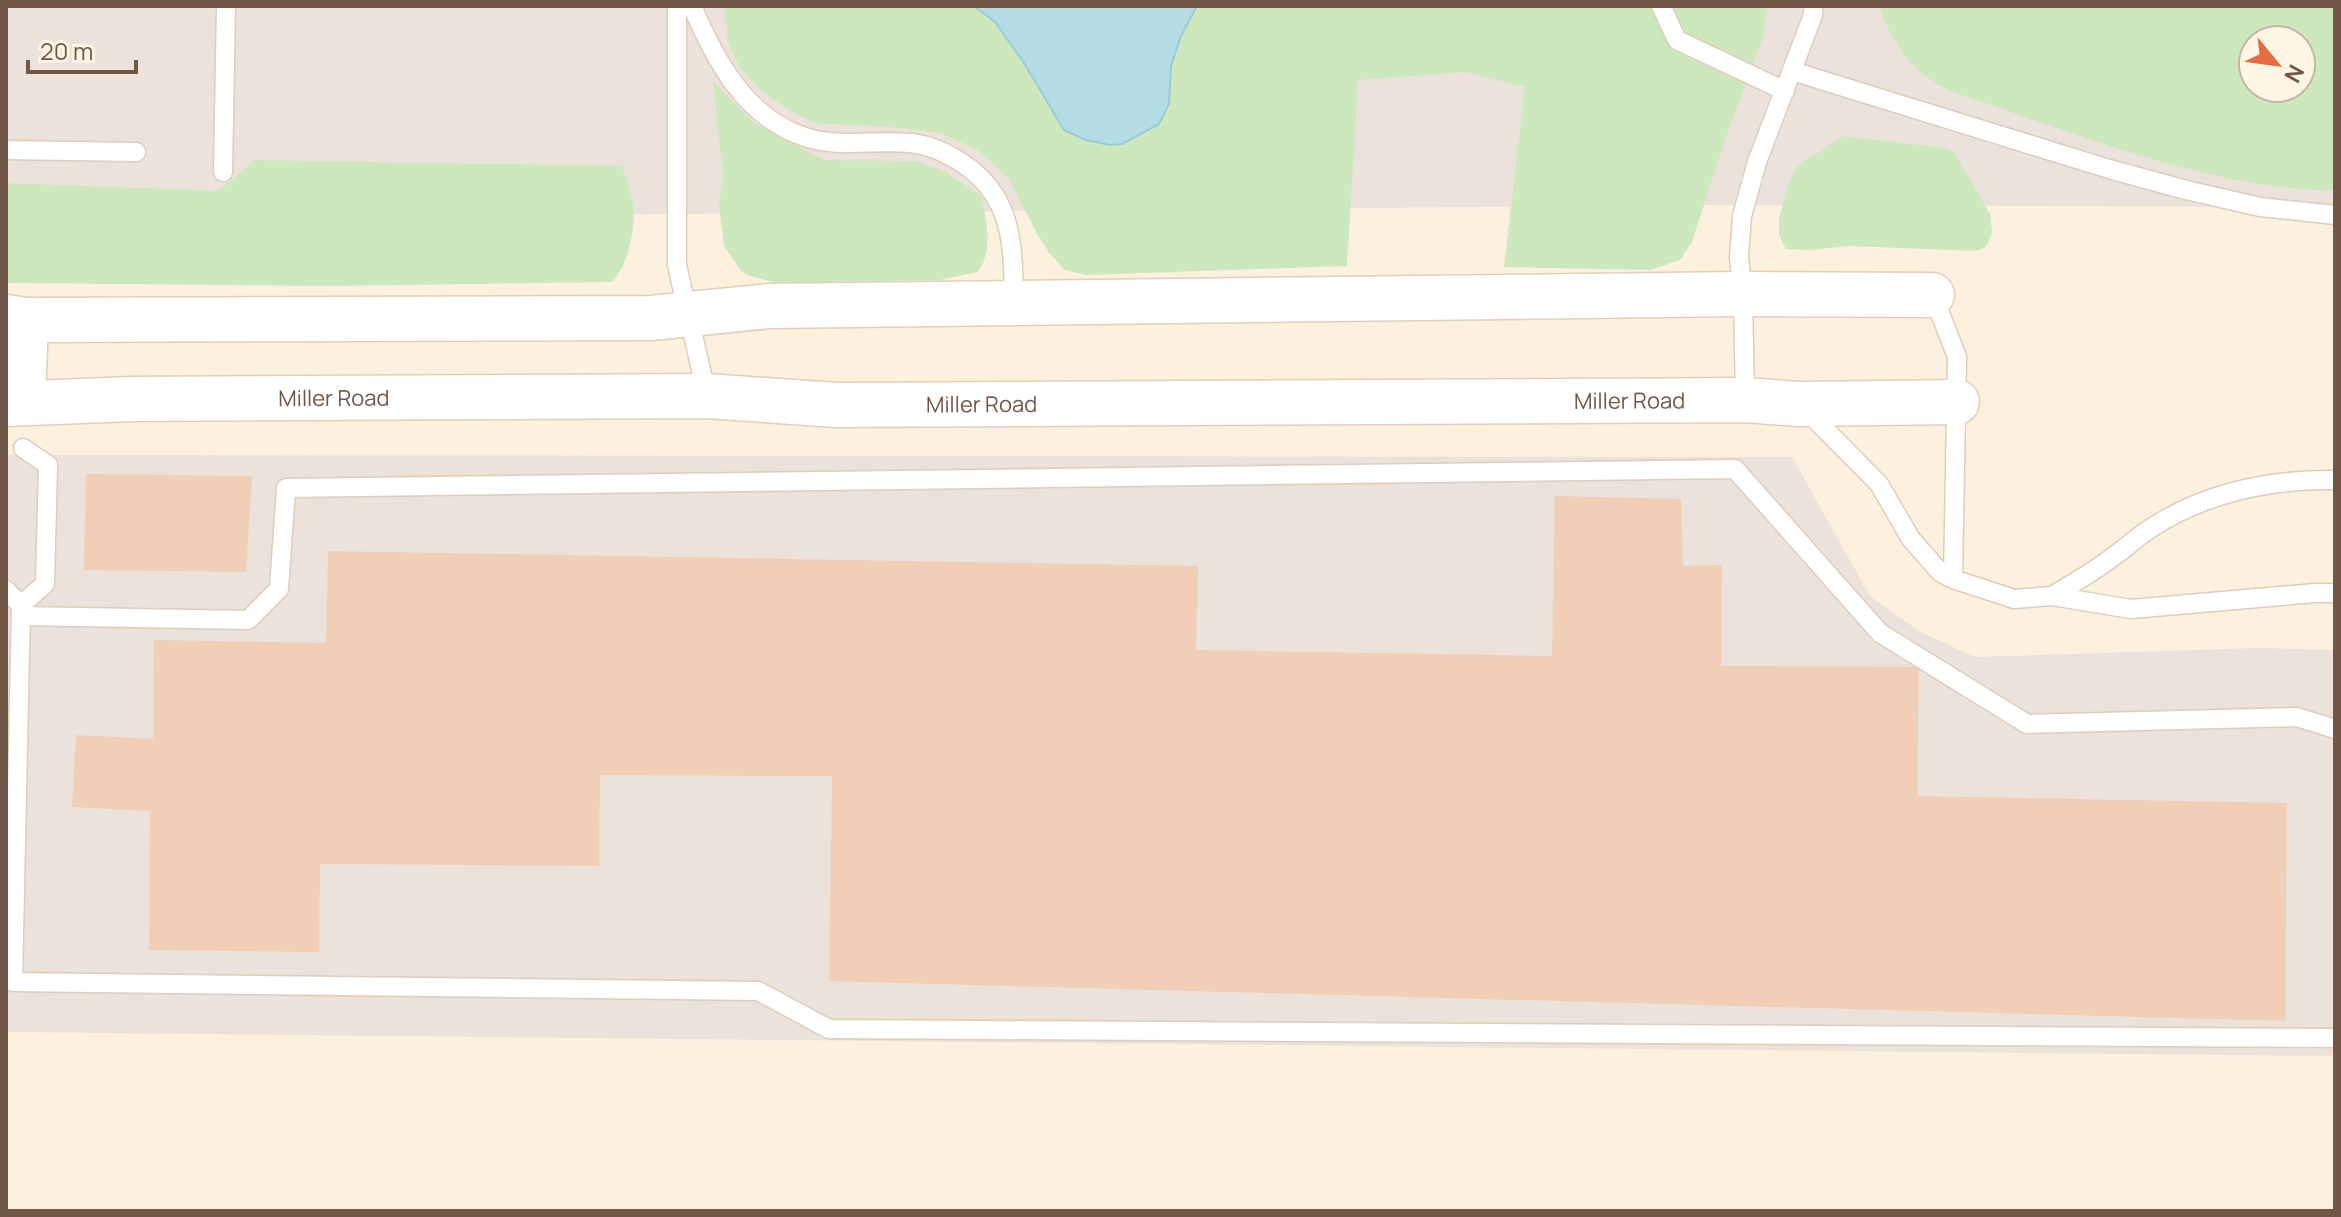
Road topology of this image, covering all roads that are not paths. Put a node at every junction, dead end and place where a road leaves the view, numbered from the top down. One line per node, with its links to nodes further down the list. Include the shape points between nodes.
1 (226, 6): 10 (lane)
2 (677, 6): 15 (lane, via 677,265)
3 (692, 6): 14 (lane, via 730,80 779,126 838,143 932,147 974,171 1001,203 1009,226)
4 (1661, 6): 7 (lane, via 1677,40)
5 (1813, 6): 6 (lane)
6 (1792, 71): 7 (lane); 11 (lane, via 2160,183 2260,207)
7 (1785, 91): 12 (lane, via 1742,216)
8 (6, 150): 9 (lane)
9 (136, 152)
10 (223, 172)
11 (2335, 215)
12 (1743, 294): 13 (main road); 14 (main road); 18 (lane)
13 (1932, 295): 19 (lane, via 1957,357)
14 (1014, 303): 15 (main road, via 769,306)
15 (689, 314): 16 (main road); 17 (lane)
16 (16, 318): 21 (main road)
17 (707, 396): 18 (main road, Miller Road, via 836,405); 21 (main road, Miller Road, via 148,399)
18 (1745, 400): 20 (main road, Miller Road)
19 (1957, 402): 20 (main road, Miller Road); 24 (lane)
20 (1799, 404): 24 (lane, via 1879,484 1911,539)
21 (20, 421): 22 (lane); 28 (lane, via 48,465 45,584)
22 (6, 457)
23 (2335, 480): 27 (lane, via 2281,482 2219,496 2148,530)
24 (1953, 579): 27 (lane, via 2014,599)
25 (6, 590): 28 (lane)
26 (2335, 593): 27 (lane, via 2131,609)
27 (2052, 596)
28 (21, 610): 29 (lane, via 248,620 279,589 286,488 1735,469 1880,633 2027,724 2297,717); 30 (lane, via 13,982 758,991 829,1029)
29 (2335, 729)
30 (2335, 1038)

